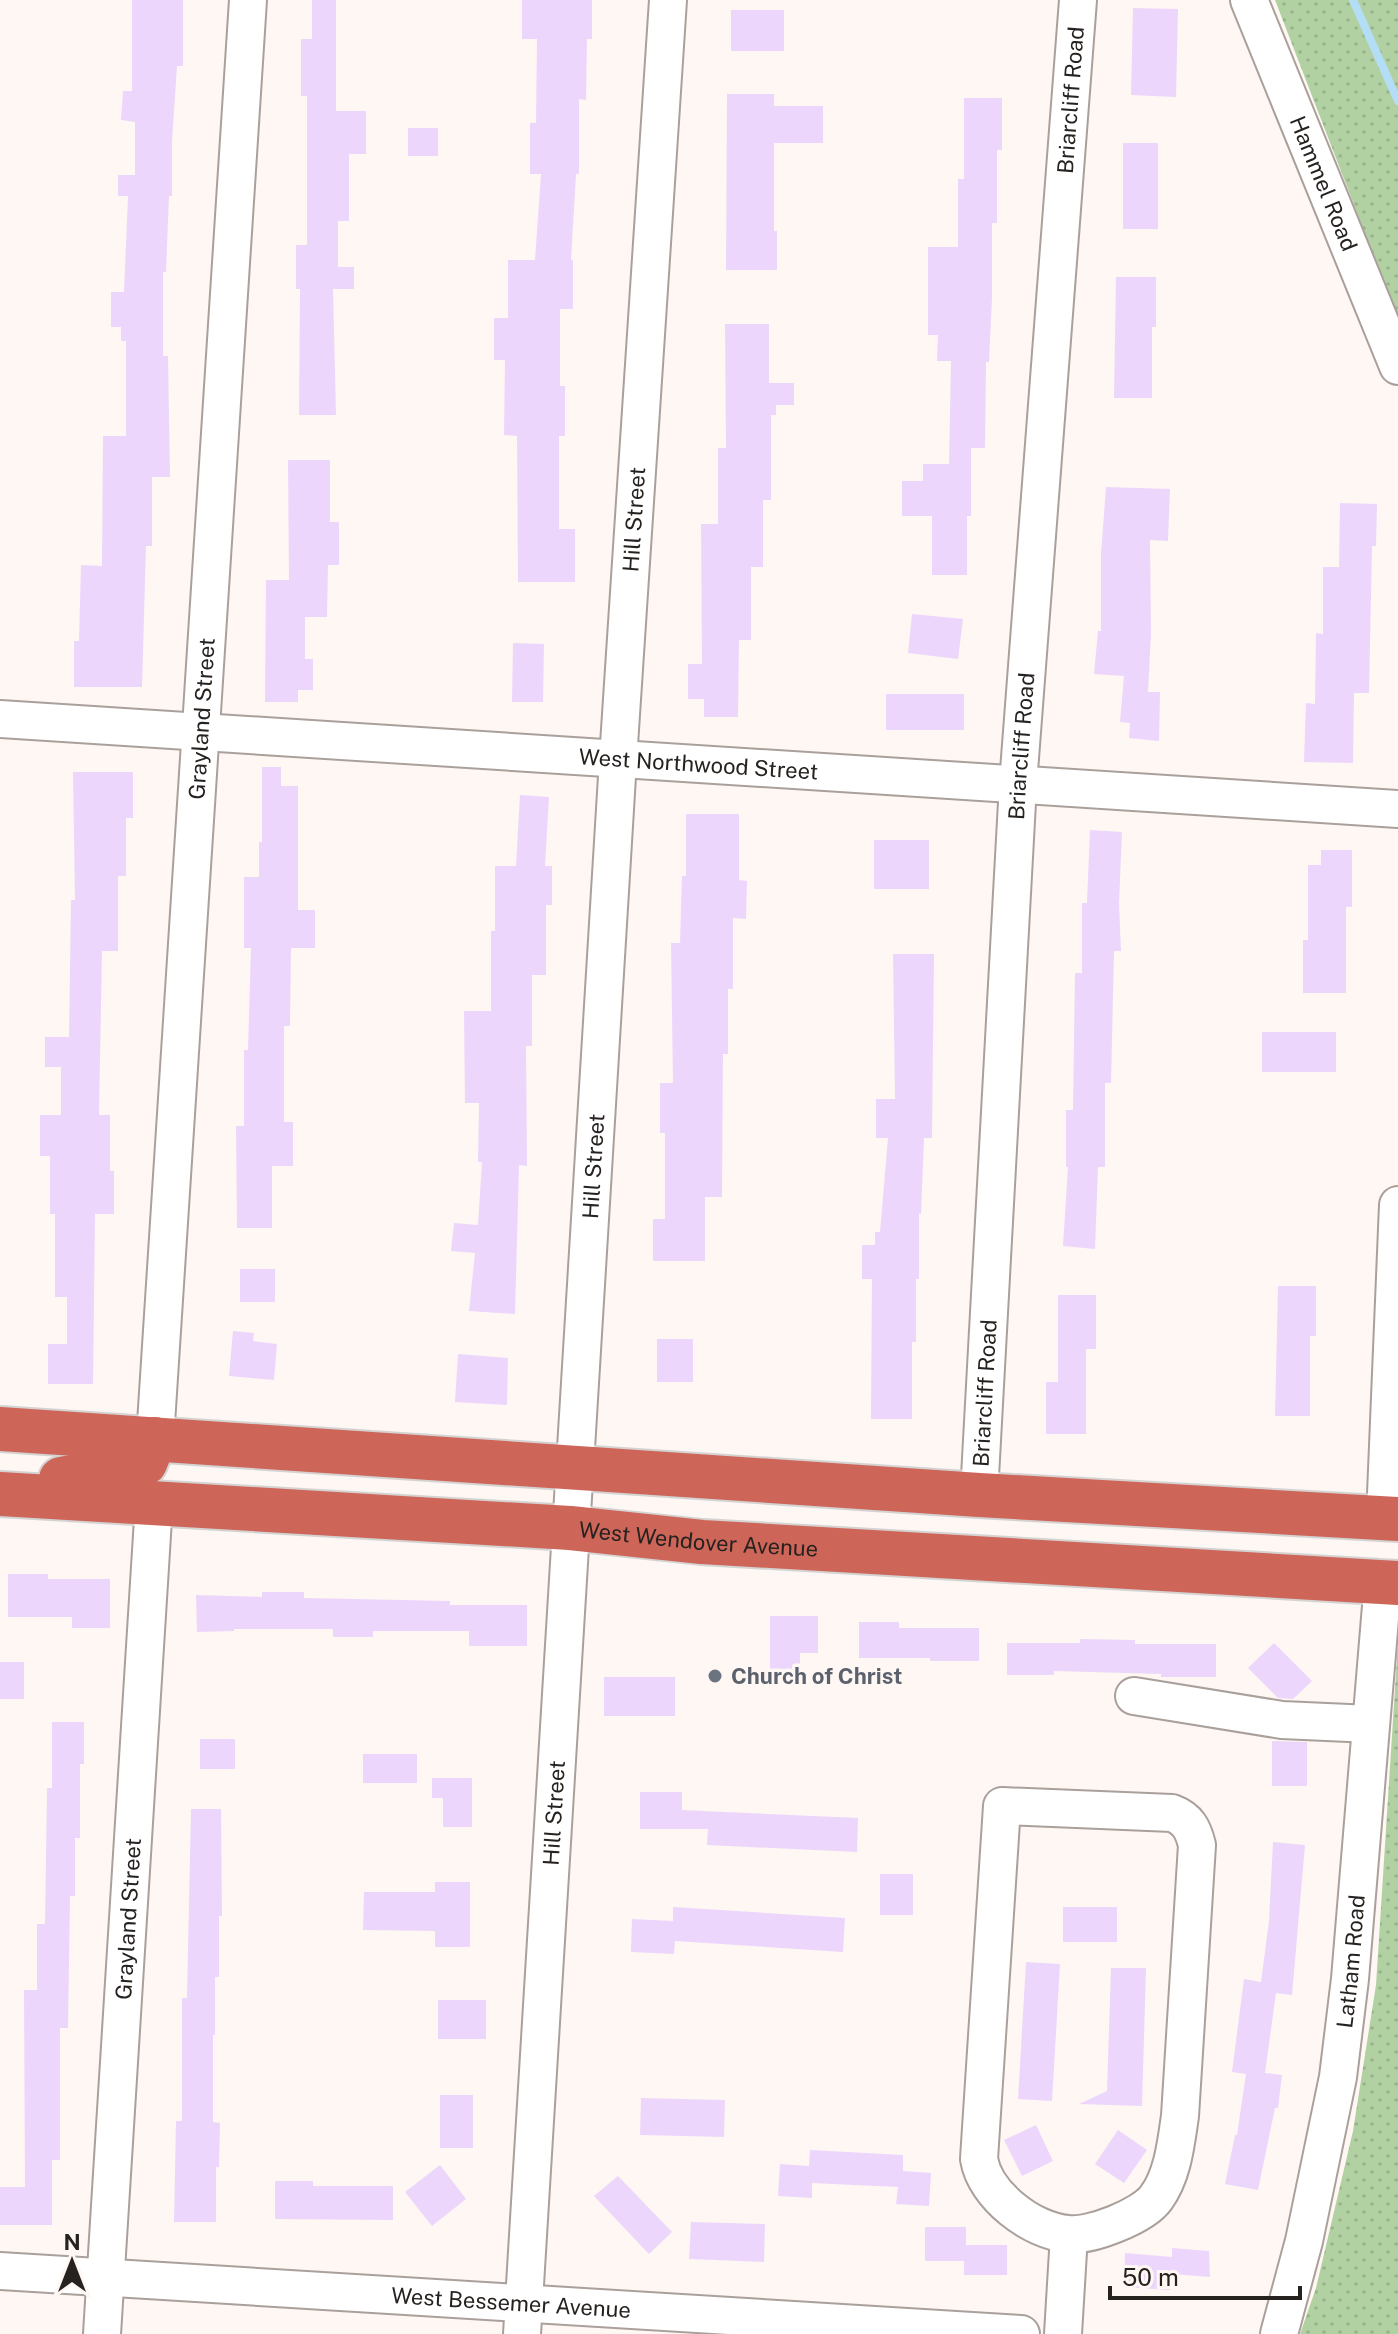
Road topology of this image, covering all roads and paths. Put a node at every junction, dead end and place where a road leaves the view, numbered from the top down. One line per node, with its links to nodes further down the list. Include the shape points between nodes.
1 (248, 0): 7 (street, Grayland Street)
2 (668, 0): 8 (street, Hill Street)
3 (1078, 0): 9 (street, Briarcliff Road)
4 (1249, 0): 5 (street, Hammel Road)
5 (1398, 366)
6 (0, 719): 7 (street, West Northwood Street)
7 (202, 731): 8 (street, West Northwood Street); 13 (street, Grayland Street)
8 (618, 760): 9 (street, West Northwood Street); 14 (street, Hill Street)
9 (1018, 784): 10 (street, West Northwood Street); 16 (street, Briarcliff Road)
10 (1398, 809)
11 (1398, 1205): 18 (street)
12 (0, 1429): 13 (highway)
13 (155, 1439): 14 (highway); 15 (highway, via 145,1463 129,1470 92,1472)
14 (575, 1467): 16 (highway); 19 (street, Hill Street)
15 (0, 1493): 17 (highway, West Wendover Avenue)
16 (979, 1495): 18 (highway)
17 (154, 1503): 19 (highway, West Wendover Avenue); 25 (street, Grayland Street)
18 (1392, 1518)
19 (570, 1528): 20 (highway, West Wendover Avenue, via 702,1542); 26 (street, Hill Street)
20 (1391, 1583): 22 (street, Latham Road)
21 (1134, 1696): 22 (street, via 1282,1720)
22 (1371, 1724): 30 (street, Latham Road, via 1338,2077)
23 (1069, 2235): 23 (street, via 1117,2224 1141,2211 1156,2199 1173,2158 1197,1845 1193,1830 1172,1813 1002,1806 981,2172 991,2190 1014,2210); 29 (street)
24 (0, 2271): 25 (street, West Bessemer Avenue)
25 (105, 2278): 26 (street, West Bessemer Avenue); 27 (street, Grayland Street)
26 (523, 2318): 28 (street, West Bessemer Avenue)
27 (102, 2334)
28 (1021, 2334)
29 (1063, 2334)
30 (1279, 2334)

